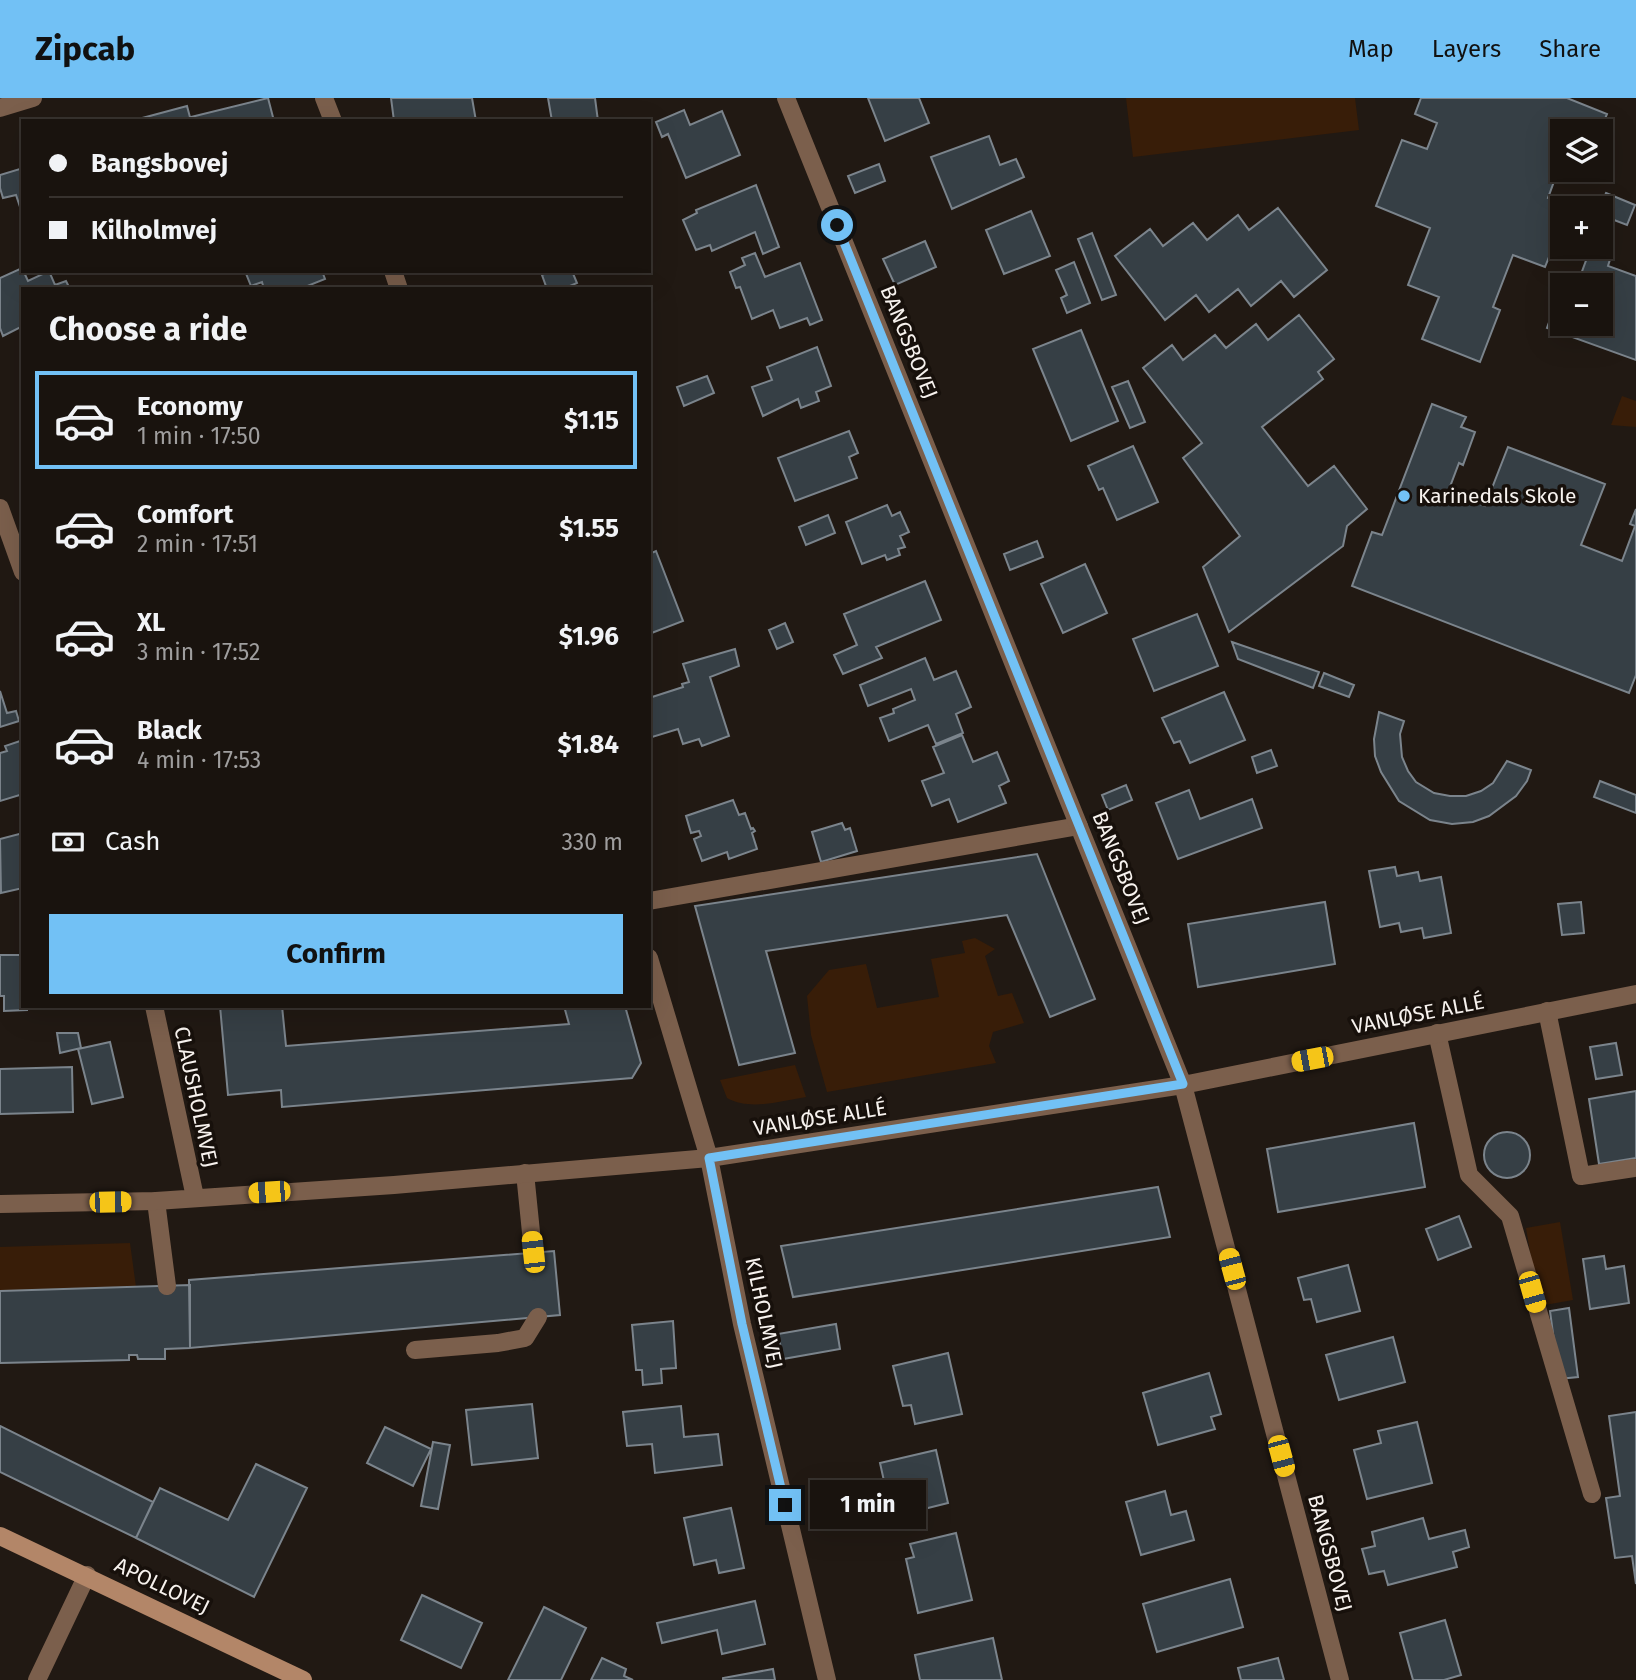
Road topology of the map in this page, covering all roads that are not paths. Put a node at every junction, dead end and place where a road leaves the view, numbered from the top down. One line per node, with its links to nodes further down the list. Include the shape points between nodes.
1 (33, 98): 4 (street)
2 (324, 98): 5 (street)
3 (786, 98): 8 (street, BANGSBOVEJ)
4 (0, 108)
5 (332, 119)
6 (0, 508): 7 (street)
7 (21, 566)
8 (1079, 826): 9 (street); 15 (street, BANGSBOVEJ)
9 (651, 901)
10 (651, 965): 16 (street, KILHOLMVEJ)
11 (1636, 994): 13 (street, VANLØSE ALLÉ)
12 (154, 1008): 19 (street, CLAUSHOLMVEJ)
13 (1547, 1012): 14 (street, VANLØSE ALLÉ); 17 (street, via 1581,1176)
14 (1437, 1033): 15 (street, VANLØSE ALLÉ); 26 (street, via 1469,1175 1510,1216)
15 (1183, 1084): 16 (street, VANLØSE ALLÉ); 32 (street, BANGSBOVEJ)
16 (709, 1158): 18 (street, VANLØSE ALLÉ); 31 (street, KILHOLMVEJ, via 742,1324)
17 (1634, 1168)
18 (525, 1173): 19 (street, VANLØSE ALLÉ); 22 (street)
19 (195, 1197): 20 (street, VANLØSE ALLÉ)
20 (156, 1201): 21 (street, VANLØSE ALLÉ); 23 (street)
21 (0, 1204)
22 (533, 1252)
23 (167, 1286)
24 (538, 1317): 25 (street, via 525,1338)
25 (415, 1350)
26 (1591, 1494)
27 (0, 1535): 28 (street, APOLLOVEJ)
28 (87, 1575): 29 (street); 30 (street, APOLLOVEJ)
29 (37, 1680)
30 (303, 1680)
31 (827, 1680)
32 (1340, 1680)

